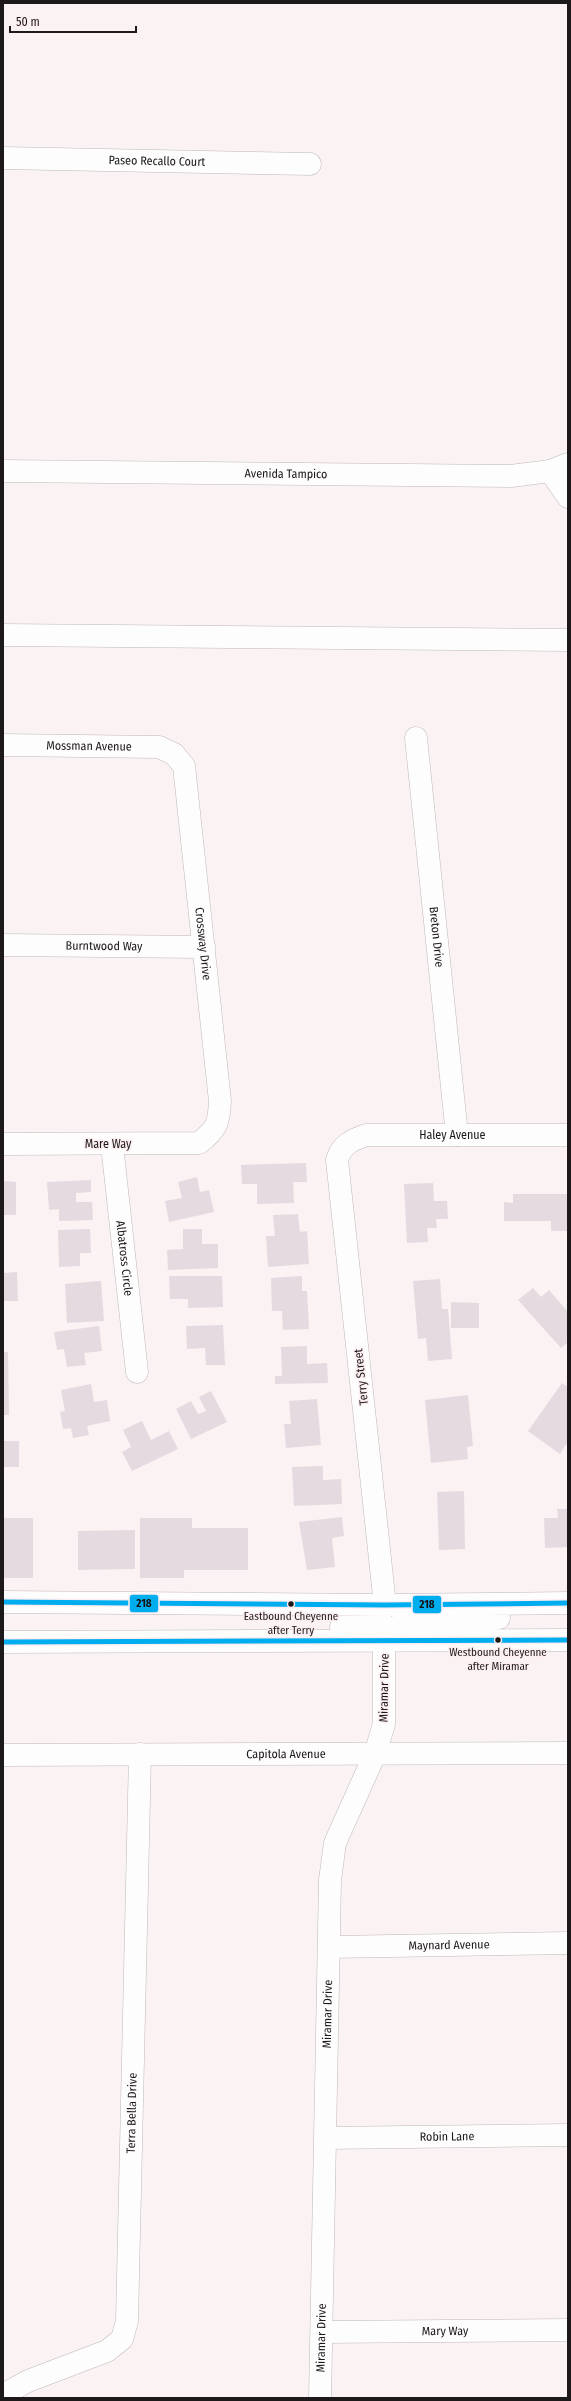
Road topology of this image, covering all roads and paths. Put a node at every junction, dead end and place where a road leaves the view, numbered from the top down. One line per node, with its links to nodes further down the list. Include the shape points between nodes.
1 (3, 158): 2 (street, Paseo Recallo Court)
2 (310, 164)
3 (559, 468): 4 (street, Avenida Tampico, via 511,476); 5 (street)
4 (3, 471)
5 (568, 497)
6 (3, 635): 7 (street)
7 (568, 640)
8 (416, 738): 14 (street, Breton Drive)
9 (3, 745): 10 (street, Mossman Avenue, via 159,747)
10 (174, 754): 12 (street, Crossway Drive, via 184,766)
11 (3, 945): 12 (street, Burntwood Way)
12 (204, 947): 13 (street, Crossway Drive, via 220,1101 219,1122)
13 (210, 1135): 17 (street, Mare Way, via 199,1143)
14 (457, 1135): 15 (street, Haley Avenue); 18 (street, Haley Avenue, via 366,1134 350,1140)
15 (568, 1135)
16 (3, 1144): 17 (street, Mare Way)
17 (112, 1145): 19 (street, Albatross Circle)
18 (340, 1150): 22 (street, Terry Street, via 337,1160)
19 (137, 1372)
20 (3, 1602): 22 (street)
21 (568, 1603): 22 (street)
22 (385, 1605): 26 (street, via 379,1619 369,1626 174,1633)
23 (568, 1614): 24 (street, via 400,1624 392,1629)
24 (384, 1640): 25 (street); 26 (street); 30 (street, Miramar Drive, via 384,1724)
25 (568, 1640)
26 (141, 1641): 27 (street)
27 (3, 1642)
28 (568, 1753): 30 (street, Capitola Avenue)
29 (140, 1754): 30 (street, Capitola Avenue); 31 (street, Capitola Avenue); 38 (street, Terra Bella Drive, via 127,2321 122,2339 107,2351 28,2381)
30 (375, 1754): 33 (street, Miramar Drive, via 335,1843 330,1880)
31 (3, 1755)
32 (568, 1943): 33 (street, Maynard Avenue)
33 (331, 1947): 35 (street, Miramar Drive)
34 (568, 2135): 35 (street, Robin Lane)
35 (326, 2138): 37 (street, Miramar Drive)
36 (568, 2330): 37 (street, Mary Way)
37 (322, 2332): 39 (street, Miramar Drive)
38 (3, 2395)
39 (320, 2398)

